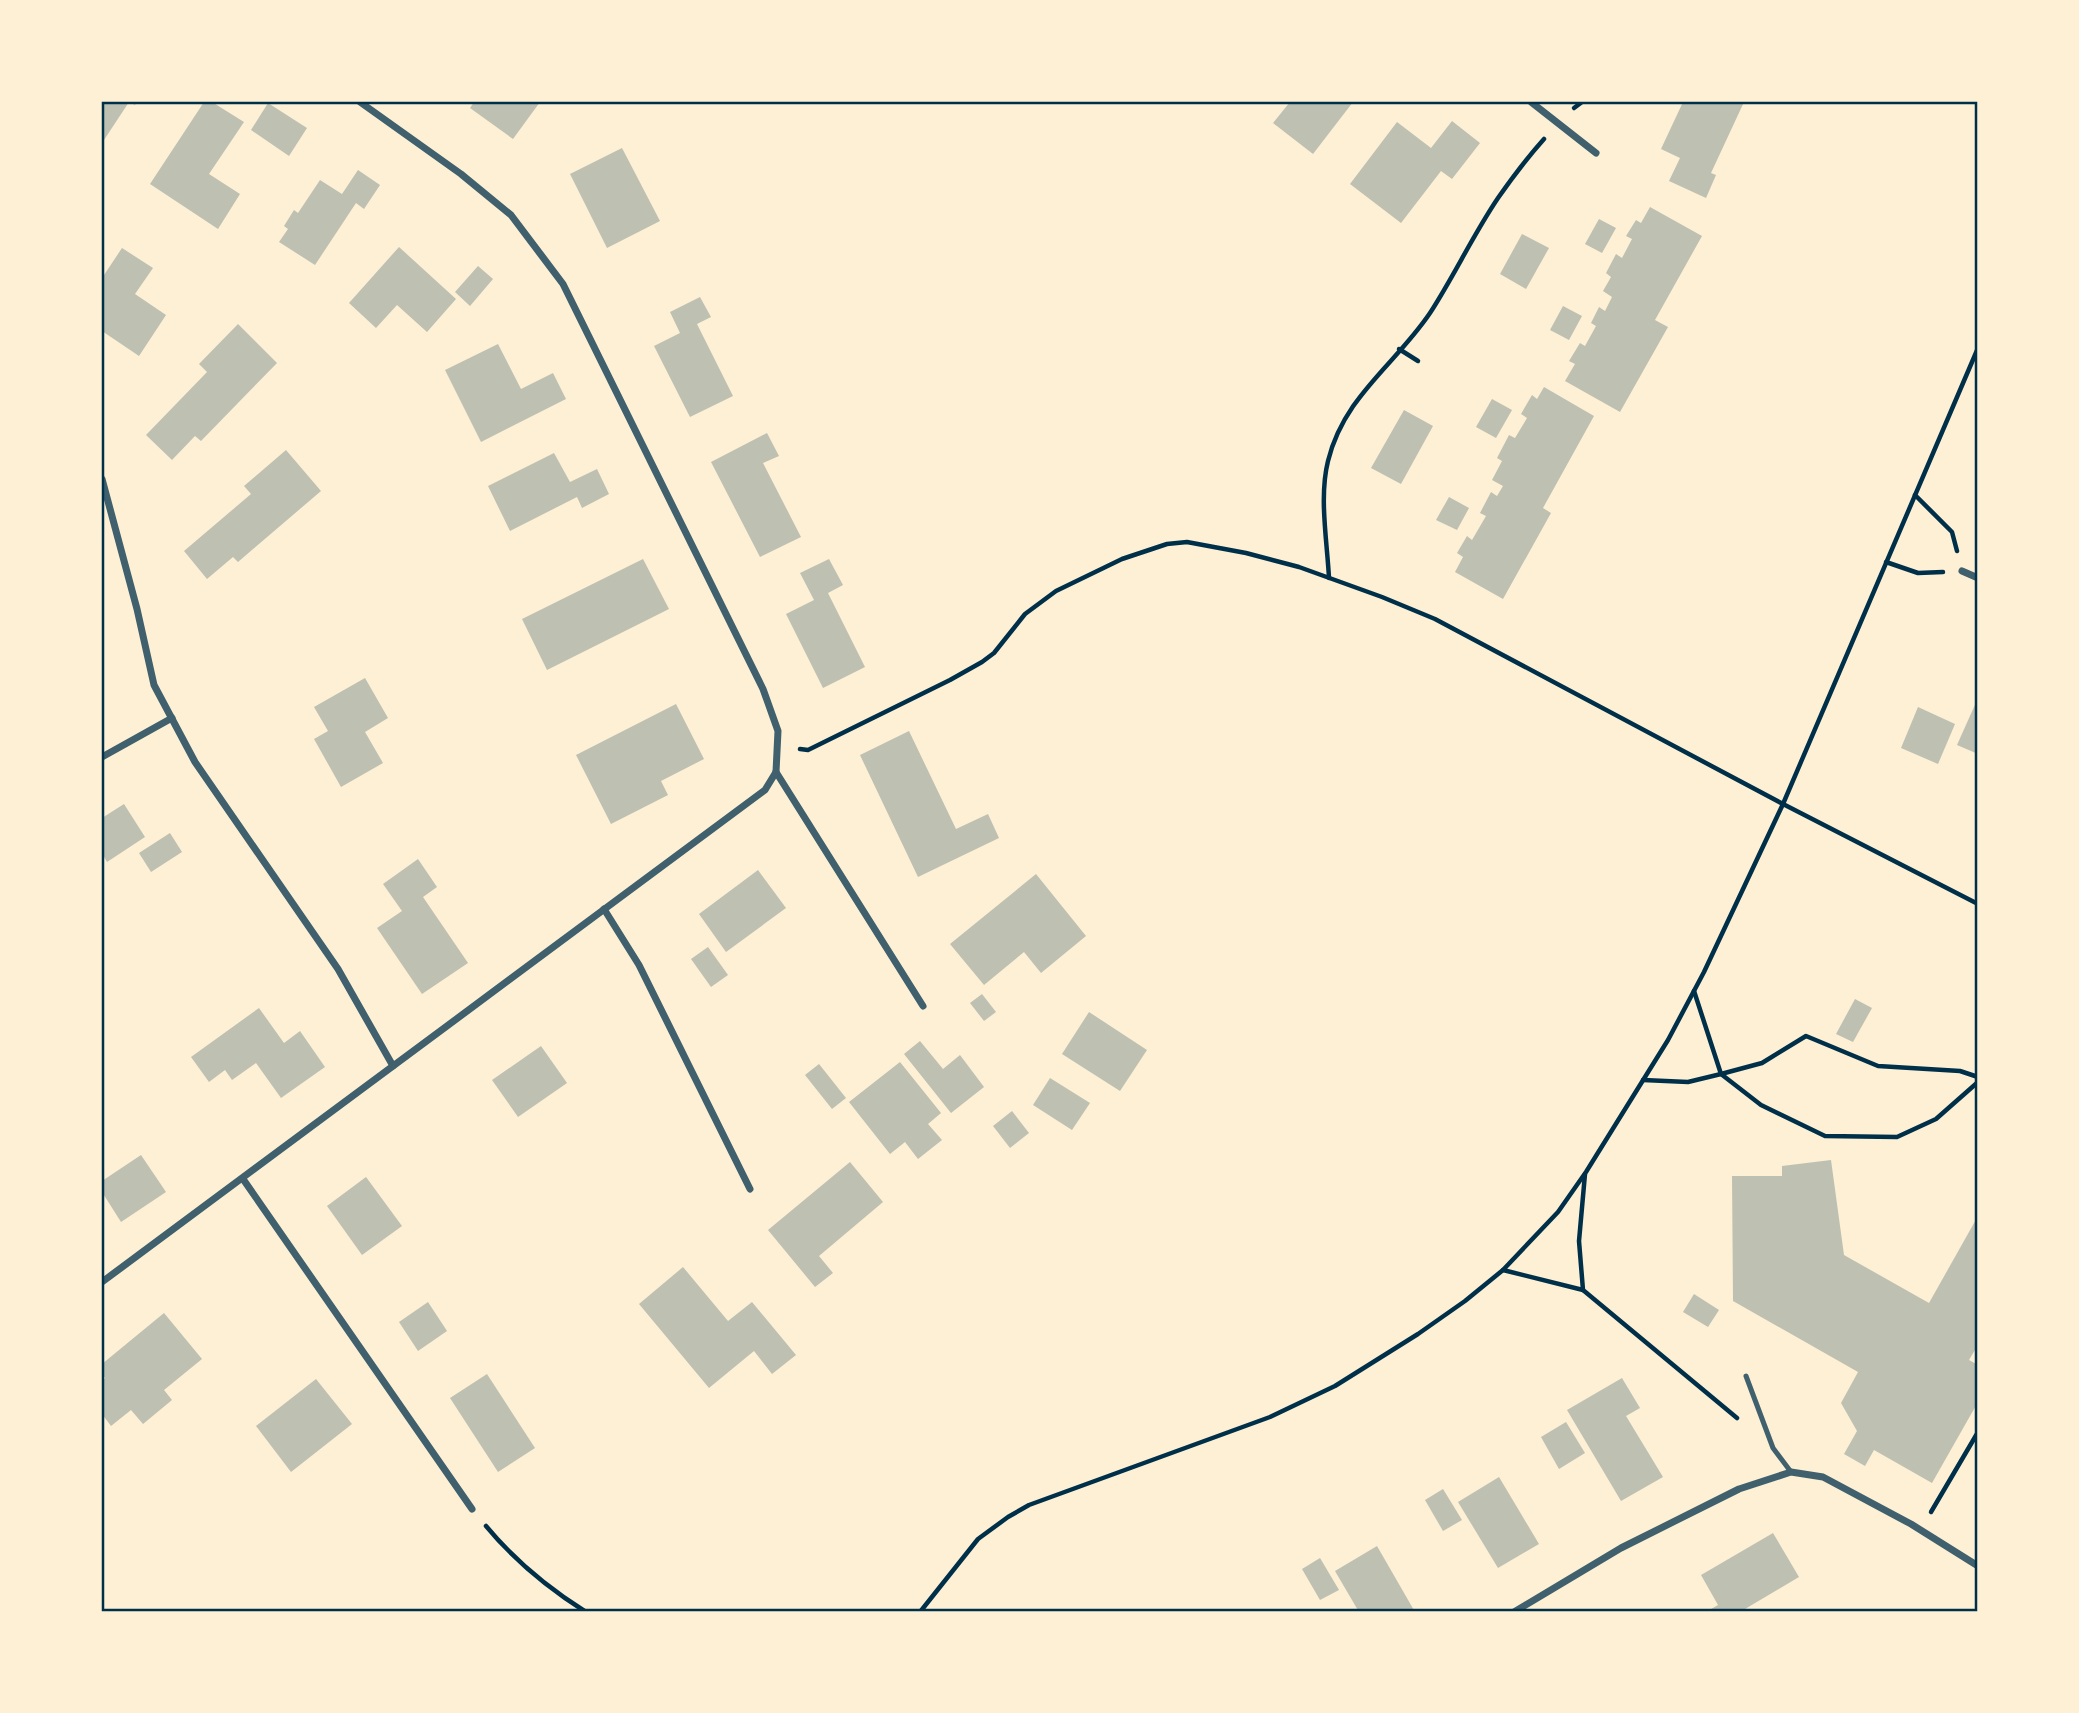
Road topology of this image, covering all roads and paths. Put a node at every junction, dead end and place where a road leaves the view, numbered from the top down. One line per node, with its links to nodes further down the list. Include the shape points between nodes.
1 (360, 102): 16 (street, via 511,215 564,284 763,690 778,731)
2 (1531, 102): 4 (street)
3 (1582, 102): 4 (path)
4 (1558, 123): 5 (street); 7 (path, via 1497,200 1460,266)
5 (1596, 153)
6 (1978, 348): 10 (path)
7 (1399, 349): 8 (path); 13 (path, via 1349,411 1328,462)
8 (1418, 360)
9 (102, 479): 15 (street, via 154,685)
10 (1914, 495): 11 (path); 12 (path, via 1952,532)
11 (1886, 562): 12 (path, via 1918,573); 19 (path)
12 (1962, 571): 14 (street)
13 (1329, 578): 16 (path, via 1245,553 1187,542 1167,544 1122,559 1056,591 1025,614 994,653 950,680 808,750); 19 (path, via 1434,619)
14 (1978, 578)
15 (172, 718): 17 (street); 24 (street, via 195,762 338,969)
16 (778, 747): 18 (street)
17 (102, 757)
18 (776, 772): 21 (street, via 765,790); 23 (street)
19 (1783, 804): 20 (path); 22 (path)
20 (1978, 904)
21 (604, 909): 24 (street); 30 (street, via 639,965)
22 (1694, 990): 25 (path); 27 (path)
23 (923, 1006)
24 (393, 1066): 29 (street)
25 (1721, 1074): 26 (path, via 1762,1063 1807,1036 1878,1066 1960,1071); 26 (path, via 1761,1105 1825,1136 1897,1137 1936,1119); 27 (path, via 1688,1082)
26 (1978, 1079)
27 (1643, 1080): 28 (path)
28 (1586, 1172): 31 (path, via 1558,1212); 33 (path, via 1579,1241)
29 (243, 1180): 32 (street); 38 (street)
30 (750, 1189)
31 (1503, 1270): 33 (path); 42 (path, via 1418,1334 1335,1386 1270,1417 1008,1517 978,1539)
32 (102, 1282)
33 (1583, 1290): 35 (path)
34 (1746, 1376): 37 (lane, via 1773,1448)
35 (1740, 1421)
36 (1978, 1432): 39 (path)
37 (1791, 1472): 39 (street, via 1822,1477); 43 (street, via 1739,1489 1621,1548)
38 (472, 1508): 41 (path, via 532,1574)
39 (1920, 1531): 40 (street)
40 (1978, 1566)
41 (586, 1612)
42 (920, 1612)
43 (1514, 1612)

